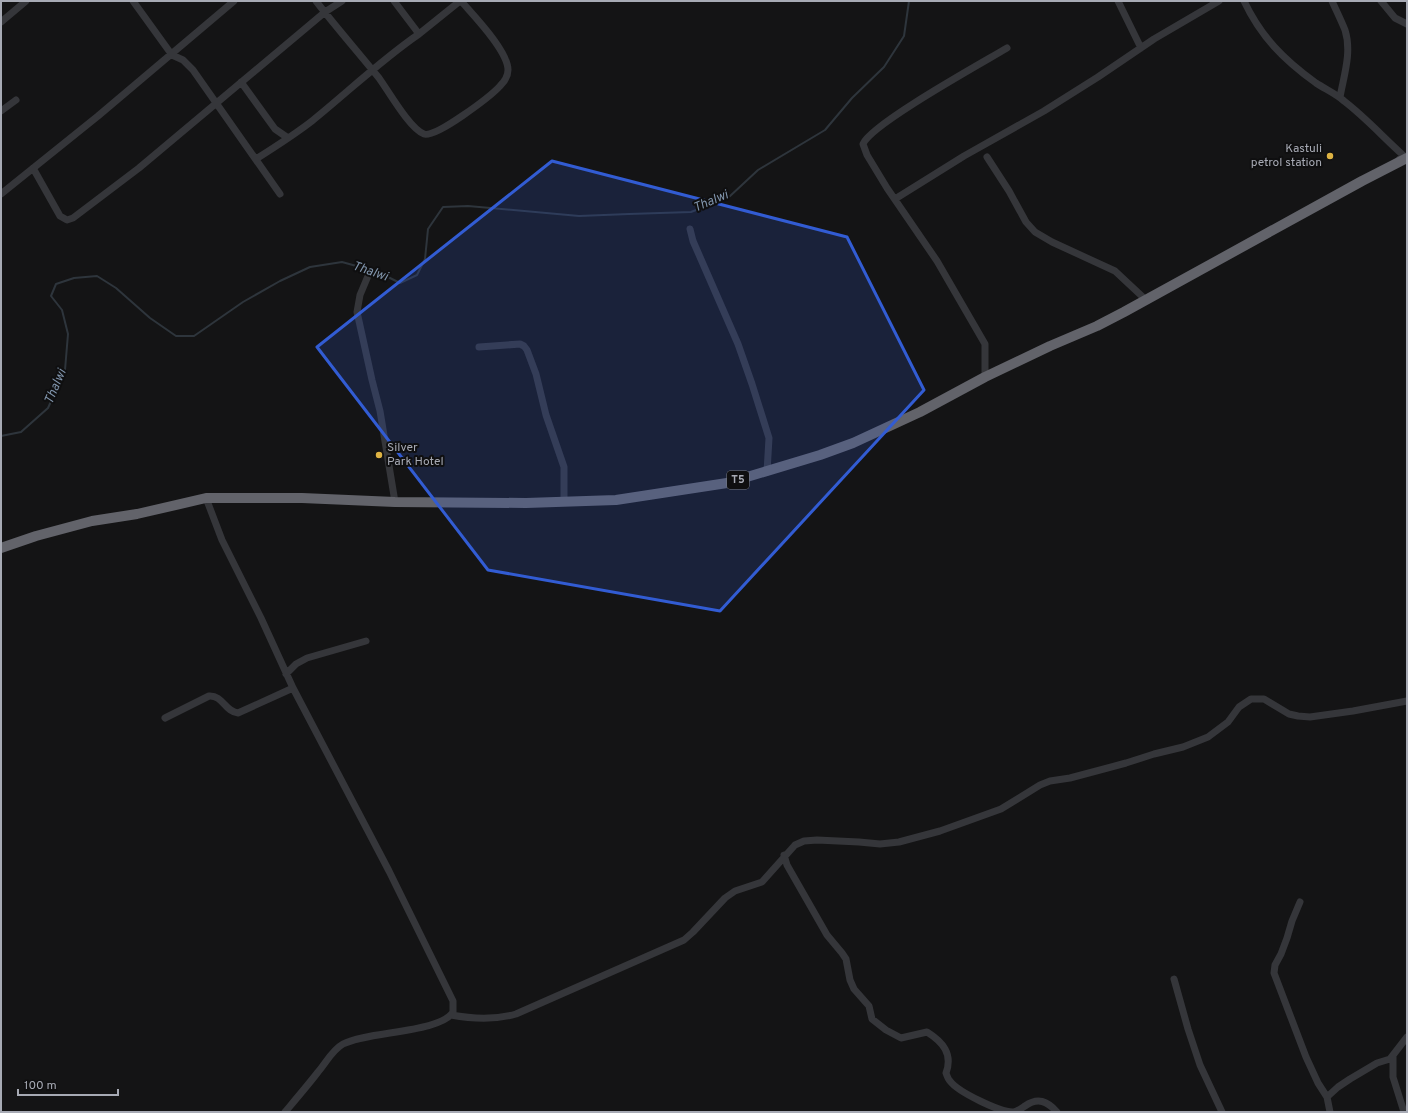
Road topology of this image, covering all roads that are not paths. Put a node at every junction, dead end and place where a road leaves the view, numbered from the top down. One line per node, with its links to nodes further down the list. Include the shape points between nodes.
1 (26, 1): 15 (street)
2 (133, 1): 20 (street)
3 (222, 1): 13 (street)
4 (316, 1): 14 (street)
5 (342, 1): 14 (street)
6 (394, 1): 17 (street)
7 (460, 1): 17 (street); 21 (street, via 502,52 506,62 507,76 491,95 445,127 425,135 410,121)
8 (1118, 1): 19 (street)
9 (1219, 1): 19 (street)
10 (1244, 1): 23 (street, via 1265,38 1278,52 1303,73)
11 (1332, 1): 23 (street, via 1348,45)
12 (1381, 1): 16 (street, via 1395,18)
13 (231, 4): 20 (street)
14 (325, 12): 21 (street); 22 (street)
15 (1, 22)
16 (1407, 24)
17 (419, 34): 21 (street)
18 (1007, 48): 35 (street, via 913,104 864,141 867,155)
19 (1140, 48): 35 (street, via 1044,111)
20 (172, 55): 25 (street, via 189,64); 32 (street)
21 (372, 70): 27 (street)
22 (241, 82): 25 (street); 27 (street, via 275,129)
23 (1340, 97): 31 (street, via 1403,154)
24 (16, 100): 26 (street)
25 (216, 104): 30 (street); 32 (street, via 139,168 67,220 60,216)
26 (1, 111)
27 (288, 138): 30 (street)
28 (987, 157): 38 (street, via 1026,222 1035,232 1115,271)
29 (1407, 158): 31 (highway, T5)
30 (256, 159): 34 (street)
31 (1395, 164): 38 (highway, T5)
32 (33, 168): 33 (street)
33 (1, 194)
34 (280, 194)
35 (895, 199): 40 (street, via 937,260 985,344)
36 (690, 229): 41 (street, via 738,344 759,404 769,438)
37 (368, 276): 44 (street, via 360,295 357,312 380,411)
38 (1146, 300): 40 (highway, T5, via 1097,326)
39 (479, 347): 43 (street, via 520,344 527,350 564,466)
40 (985, 377): 41 (highway, T5, via 879,432)
41 (767, 472): 43 (highway, T5, via 727,484 691,490 616,500)
42 (206, 498): 44 (highway, T5, via 302,498); 45 (highway, T5, via 137,514 92,521); 47 (street, via 222,540)
43 (564, 501): 44 (highway, T5)
44 (395, 502)
45 (1, 548)
46 (366, 641): 47 (street, via 307,658)
47 (286, 674): 48 (street)
48 (293, 688): 50 (street, via 238,713 229,710 217,697 209,696); 54 (street, via 389,871 453,1001)
49 (1407, 701): 51 (street, via 1310,717 1289,714 1264,699 1251,699 1239,707 1228,722 1208,737 1126,763 1050,781 1001,809 957,825 899,842 880,844 804,841 794,845)
50 (165, 718)
51 (784, 855): 54 (street, via 762,882 735,891 725,898 684,940 516,1014 494,1018); 59 (street, via 787,865 827,935 846,959 850,980 854,989 869,1006 872,1019 901,1038 927,1032 935,1037 949,1054 950,1064 946,1073 950,1081 967,1094 1006,1111 1016,1112 1034,1101 1043,1101)
52 (1300, 902): 57 (street, via 1288,938 1275,964 1274,974 1306,1057)
53 (1174, 978): 60 (street, via 1198,1059)
54 (451, 1015): 58 (street, via 433,1024 382,1033 343,1044 335,1050)
55 (1407, 1037): 56 (street)
56 (1394, 1056): 57 (street, via 1350,1078); 62 (street, via 1393,1077)
57 (1327, 1097): 61 (street)
58 (285, 1112)
59 (1057, 1112)
60 (1222, 1112)
61 (1330, 1112)
62 (1404, 1112)

